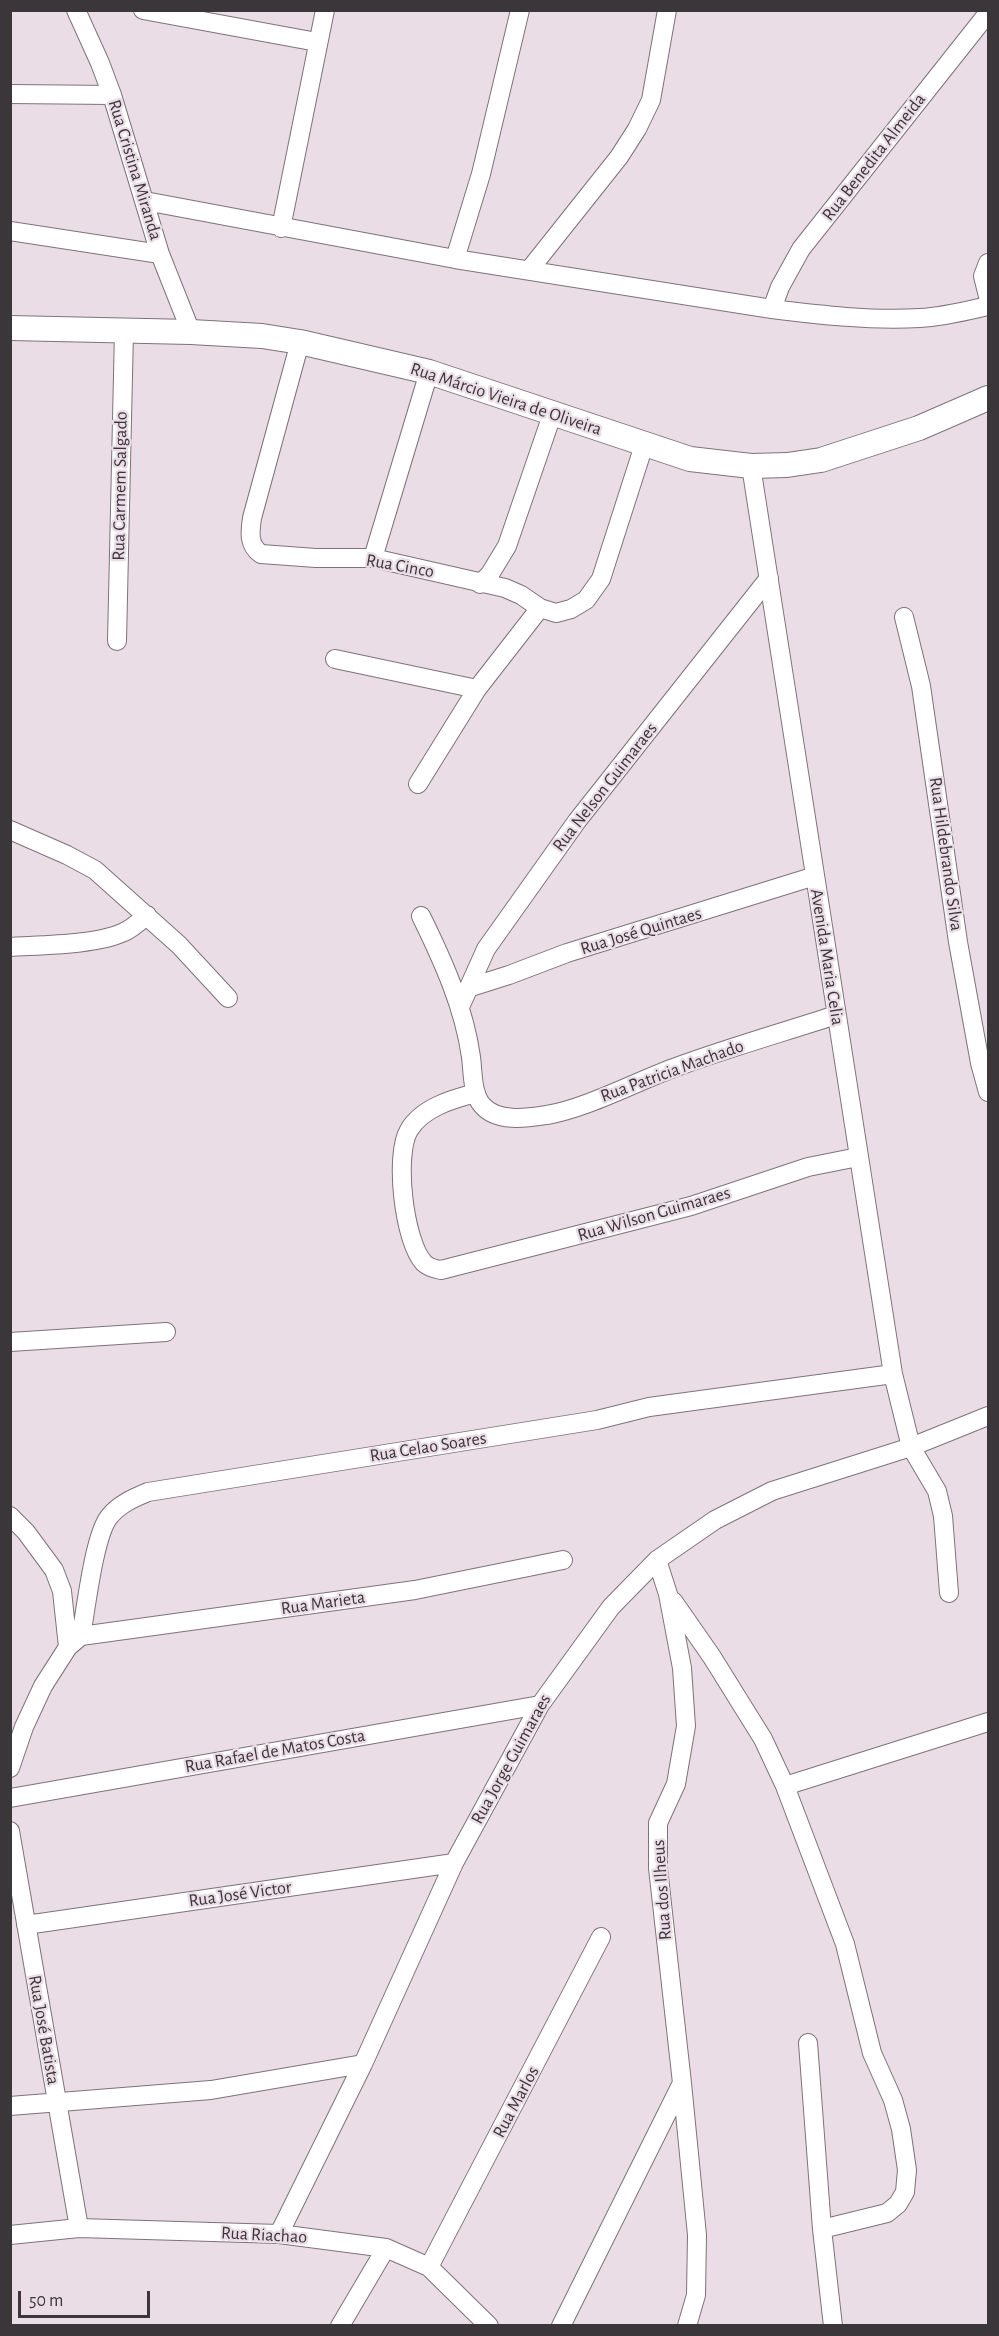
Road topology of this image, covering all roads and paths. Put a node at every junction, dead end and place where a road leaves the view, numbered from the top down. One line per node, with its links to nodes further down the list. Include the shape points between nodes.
1 (75, 10): 9 (street, Rua Cristina Miranda)
2 (143, 10): 7 (street)
3 (325, 10): 7 (street)
4 (520, 10): 14 (street, via 481,174)
5 (667, 10): 16 (street, via 651,100 637,129)
6 (988, 13): 19 (street, Rua Benedita Almeida, via 801,249)
7 (317, 42): 11 (street)
8 (10, 94): 9 (street)
9 (112, 95): 10 (street, Rua Cristina Miranda)
10 (145, 201): 11 (street); 13 (street, Rua Cristina Miranda)
11 (280, 228): 14 (street)
12 (10, 231): 13 (street)
13 (160, 254): 22 (street, Rua Cristina Miranda)
14 (455, 259): 16 (street)
15 (988, 263): 17 (street, via 983,276)
16 (530, 269): 19 (street)
17 (988, 296)
18 (988, 306): 19 (street, via 912,318)
19 (772, 309)
20 (10, 328): 21 (main road, Rua Márcio Vieira de Oliveira)
21 (124, 331): 22 (main road, Rua Márcio Vieira de Oliveira); 34 (street, Rua Carmem Salgado)
22 (191, 332): 23 (main road, Rua Márcio Vieira de Oliveira)
23 (300, 342): 24 (main road, Rua Márcio Vieira de Oliveira); 29 (street, Rua Cinco, via 252,518 250,538 254,550 261,554 316,558)
24 (429, 372): 26 (main road, Rua Márcio Vieira de Oliveira); 29 (street)
25 (986, 403): 28 (main road, Rua Márcio Vieira de Oliveira, via 821,460)
26 (553, 412): 27 (main road, Rua Márcio Vieira de Oliveira); 31 (street, via 507,546)
27 (644, 445): 28 (main road, Rua Márcio Vieira de Oliveira, via 690,459); 32 (street, Rua Cinco, via 601,579 586,600 572,609 556,613)
28 (751, 466): 30 (street, Avenida Maria Celia)
29 (373, 558): 31 (street, Rua Cinco)
30 (769, 578): 39 (street, Avenida Maria Celia); 43 (street, Rua Nelson Guimaraes, via 577,821 486,949)
31 (480, 584): 32 (street, Rua Cinco, via 505,588)
32 (540, 608): 36 (street)
33 (903, 617): 47 (street, Rua Hildebrando Silva, via 921,686 958,942)
34 (117, 641)
35 (335, 659): 36 (street)
36 (477, 689): 37 (street)
37 (418, 784)
38 (10, 830): 40 (street, via 95,870)
39 (815, 876): 43 (street, Rua José Quintaes); 46 (street, Avenida Maria Celia)
40 (147, 915): 42 (street, via 116,935); 44 (street)
41 (421, 916): 45 (street)
42 (10, 947)
43 (468, 988): 45 (street, Rua Nelson Guimaraes)
44 (228, 998)
45 (460, 1007): 48 (street)
46 (836, 1015): 48 (street, Rua Patricia Machado, via 550,1114 506,1118 482,1106); 49 (street, Avenida Maria Celia)
47 (988, 1092)
48 (476, 1093): 49 (street, Rua Wilson Guimaraes, via 445,1103 420,1118 407,1132 403,1152 404,1210 414,1243 426,1265 441,1270 691,1206 808,1167)
49 (858, 1157): 52 (street, Avenida Maria Celia)
50 (166, 1332): 51 (street)
51 (10, 1342)
52 (893, 1374): 54 (street, Avenida Maria Celia); 60 (street, Rua Celao Soares, via 650,1407 597,1420 148,1492 130,1499 107,1519)
53 (988, 1416): 54 (street, Rua Jorge Guimaraes)
54 (911, 1447): 57 (street, Rua Jorge Guimaraes, via 772,1491 715,1520); 58 (street, Avenida Maria Celia, via 937,1491)
55 (10, 1516): 60 (street, via 54,1570)
56 (562, 1560): 60 (street, Rua Marieta, via 415,1590)
57 (657, 1560): 59 (street, Rua dos Ilheus); 61 (street, Rua Jorge Guimaraes, via 611,1607)
58 (949, 1593)
59 (668, 1594): 64 (street, via 763,1739); 72 (street, Rua dos Ilheus, via 682,1668 686,1726 676,1784 658,1823 658,1868)
60 (75, 1641): 63 (street, via 38,1696)
61 (540, 1705): 65 (street, Rua Rafael de Matos Costa); 67 (street, Rua Jorge Guimaraes)
62 (988, 1722): 64 (street)
63 (10, 1768)
64 (785, 1786): 76 (street, via 844,1944 872,2053 893,2100 907,2170 905,2192 887,2213)
65 (10, 1798)
66 (10, 1831): 68 (street, Rua José Batista)
67 (454, 1863): 68 (street, Rua José Victor); 71 (street, Rua Jorge Guimaraes)
68 (26, 1925): 73 (street, Rua José Batista)
69 (601, 1936): 80 (street, Rua Marlos)
70 (807, 2043): 76 (street)
71 (363, 2064): 73 (street, via 211,2090); 77 (street, Rua Jorge Guimaraes)
72 (682, 2083): 83 (street); 84 (street, Rua dos Ilheus, via 697,2235 696,2295)
73 (57, 2102): 74 (street); 75 (street, Rua José Batista)
74 (10, 2106)
75 (79, 2228): 77 (street, Rua Riachao); 78 (street, Rua Riachao)
76 (822, 2229): 85 (street)
77 (279, 2234): 79 (street, Rua Riachao)
78 (10, 2235)
79 (386, 2248): 80 (street, Rua Riachao); 81 (street)
80 (429, 2267): 82 (street, Rua Riachao)
81 (340, 2325)
82 (489, 2325)
83 (561, 2325)
84 (687, 2325)
85 (833, 2325)

